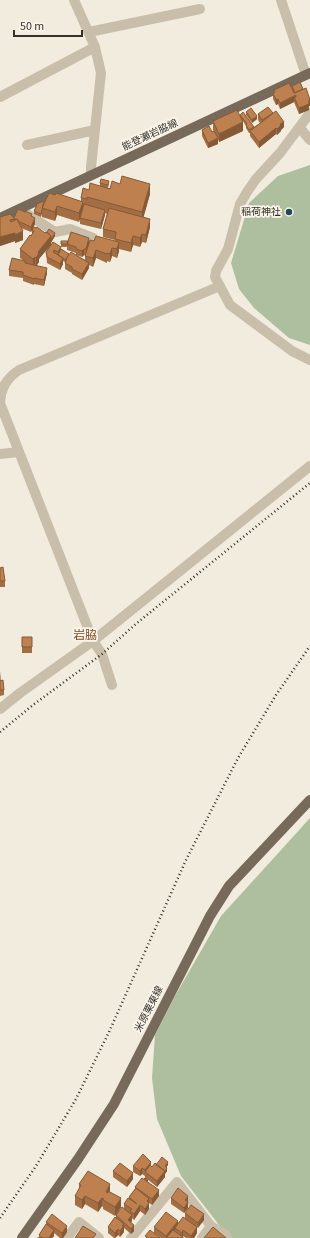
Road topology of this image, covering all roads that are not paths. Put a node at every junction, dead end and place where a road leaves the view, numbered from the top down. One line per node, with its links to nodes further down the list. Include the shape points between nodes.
1 (74, 0): 4 (street)
2 (281, 0): 6 (street)
3 (200, 9): 4 (street)
4 (89, 32): 5 (street)
5 (95, 47): 7 (street); 10 (street, via 101,73)
6 (308, 74): 13 (main road, 能登瀬岩脇線)
7 (0, 97)
8 (310, 113): 9 (street)
9 (300, 128): 11 (street); 17 (street, via 256,179 240,204 228,249 216,271 215,277)
10 (95, 130): 12 (street); 13 (street)
11 (310, 140)
12 (27, 145)
13 (91, 175): 14 (main road, 能登瀬岩脇線)
14 (19, 209): 15 (main road, 能登瀬岩脇線); 16 (street, via 55,232 70,229)
15 (0, 218)
16 (93, 238)
17 (220, 286): 18 (street, via 230,305 292,351); 19 (street, via 19,370 11,376 1,392)
18 (310, 360)
19 (1, 406): 20 (street)
20 (18, 452): 21 (street); 23 (street)
21 (0, 454)
22 (310, 466): 23 (street)
23 (93, 641): 24 (street, via 102,654); 25 (street)
24 (112, 685)
25 (0, 709)
26 (310, 800): 28 (main road, 米原栗東線, via 229,886 210,916 114,1104)
27 (211, 1226): 31 (street, via 177,1182); 32 (street); 33 (street)
28 (22, 1238)
29 (68, 1238): 30 (street, via 79,1222)
30 (99, 1238)
31 (131, 1238)
32 (202, 1238)
33 (227, 1238)

